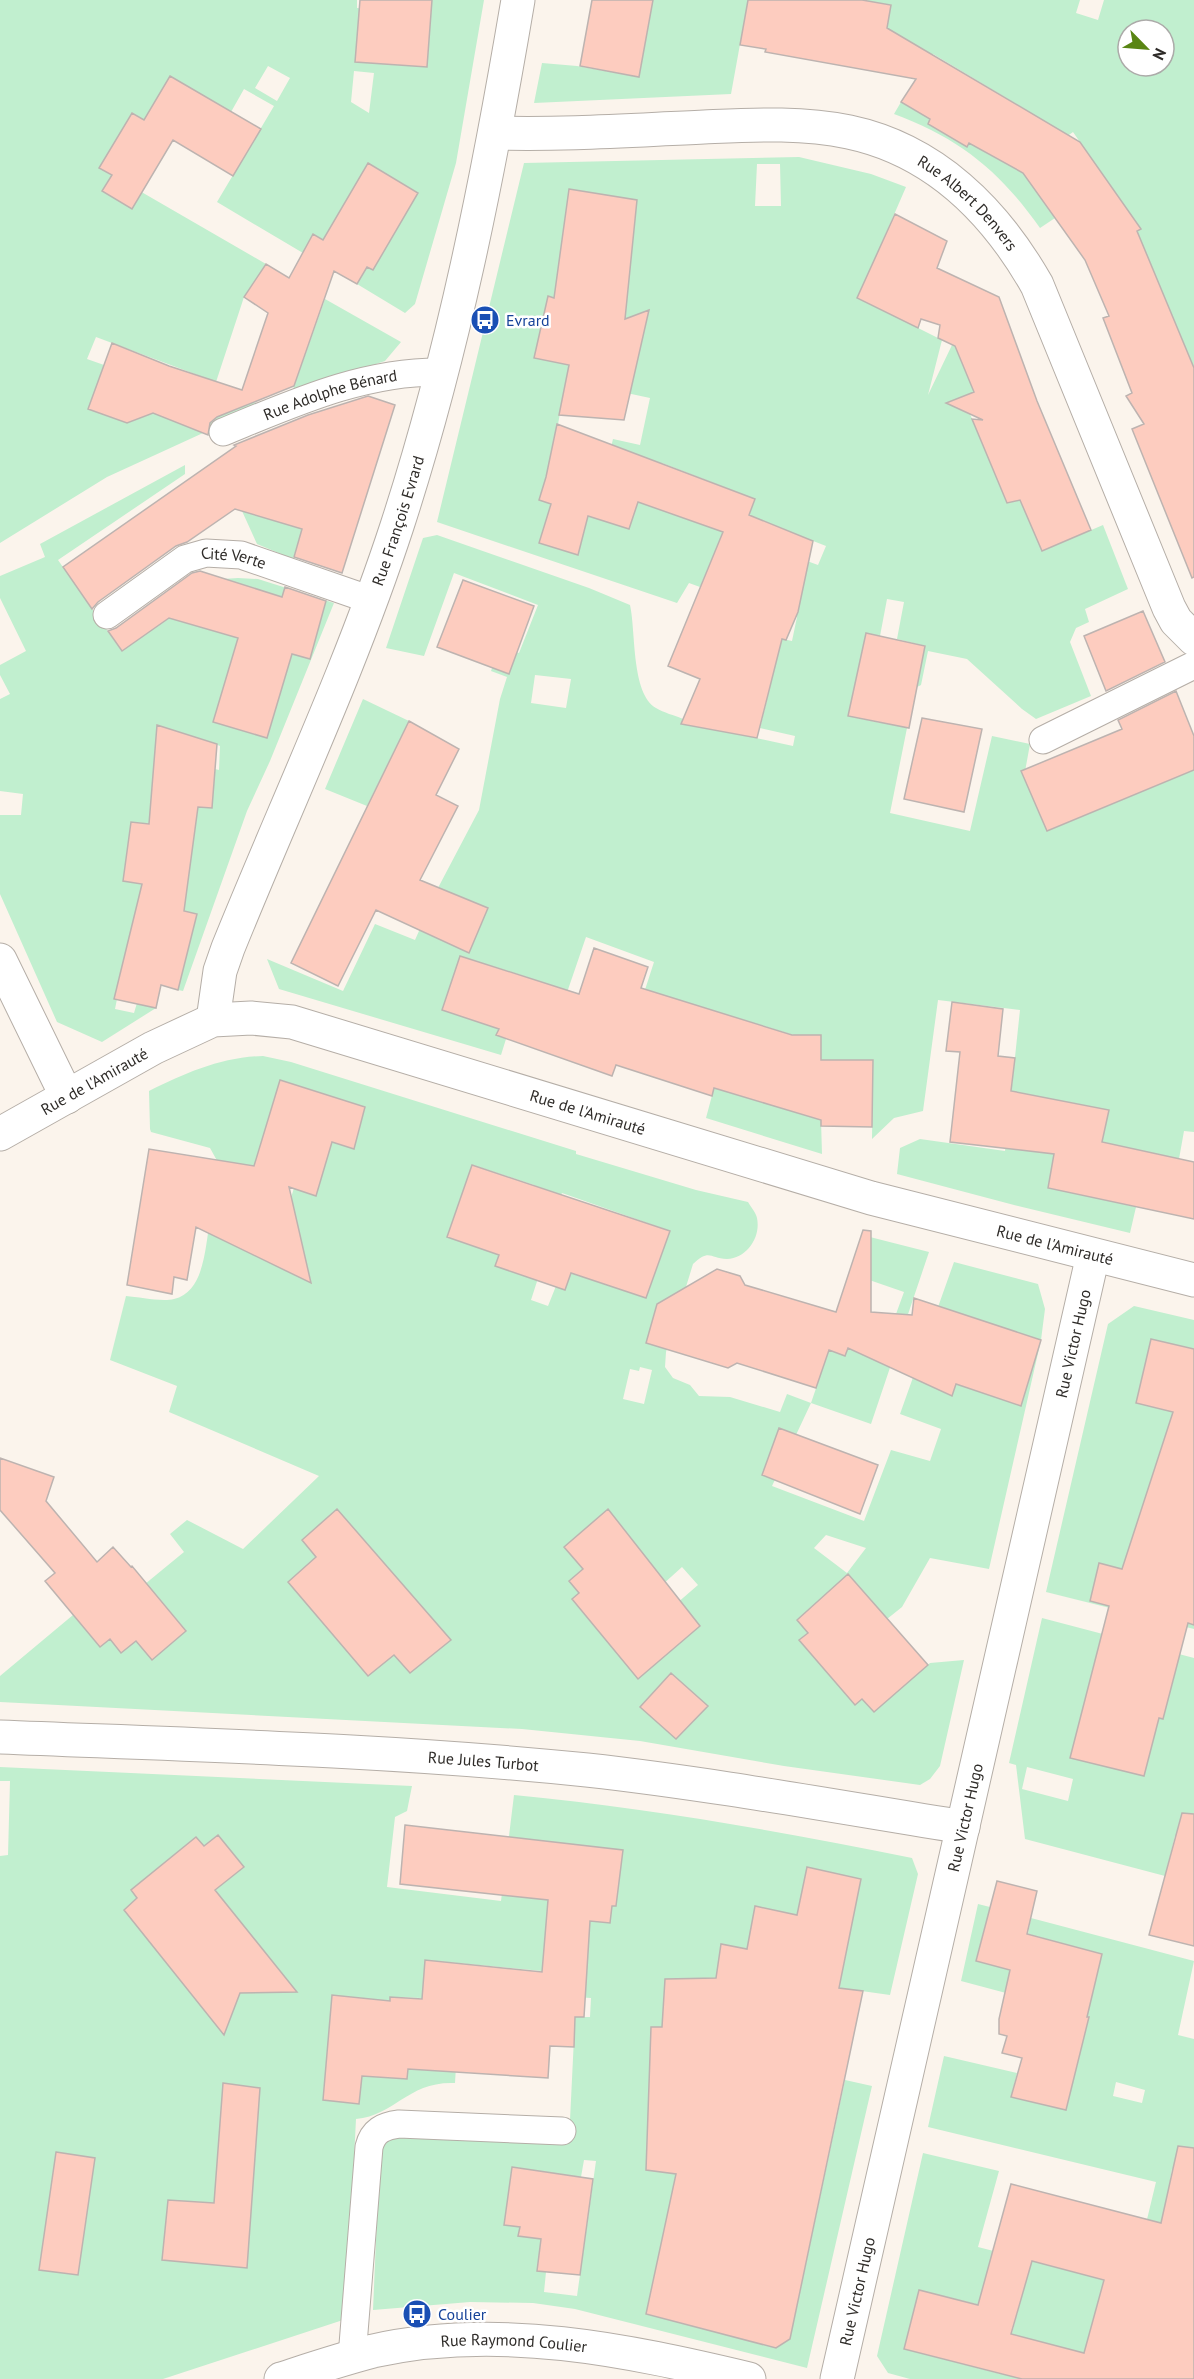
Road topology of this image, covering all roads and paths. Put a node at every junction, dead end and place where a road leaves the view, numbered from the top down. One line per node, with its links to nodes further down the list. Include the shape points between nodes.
1 (518, 0): 2 (street, Rue François Evrard)
2 (495, 133): 3 (street, Rue François Evrard); 7 (street, Rue Albert Denvers, via 799,126 870,138 915,156 935,169 991,217 1037,285 1168,608)
3 (442, 372): 4 (lane, Rue Adolphe Bénard, via 399,374 345,386 304,398); 5 (street, Rue François Evrard)
4 (223, 432)
5 (371, 600): 6 (lane, Cité Verte, via 241,555 206,553 185,559); 11 (street, Rue François Evrard, via 228,948 220,971)
6 (107, 615)
7 (1194, 639)
8 (1194, 664): 9 (lane)
9 (1043, 740)
10 (0, 960): 12 (street)
11 (213, 1020): 12 (street, Rue de l'Amirauté, via 153,1048); 14 (street, Rue de l'Amirauté, via 261,1018 292,1022 871,1198)
12 (67, 1097): 13 (street, Rue de l'Amirauté)
13 (0, 1134)
14 (1093, 1255): 15 (street, Rue de l'Amirauté); 17 (street, Rue Victor Hugo)
15 (1194, 1280)
16 (0, 1737): 17 (street, Rue Jules Turbot, via 415,1755 555,1767 693,1784)
17 (963, 1827): 22 (street, Rue Victor Hugo)
18 (562, 2131): 19 (lane, via 399,2124 376,2131 369,2147)
19 (353, 2368): 20 (street, Rue Raymond Coulier); 21 (street, Rue Raymond Coulier, via 391,2348 443,2342 541,2341 631,2353)
20 (281, 2379)
21 (749, 2379)
22 (837, 2379)

